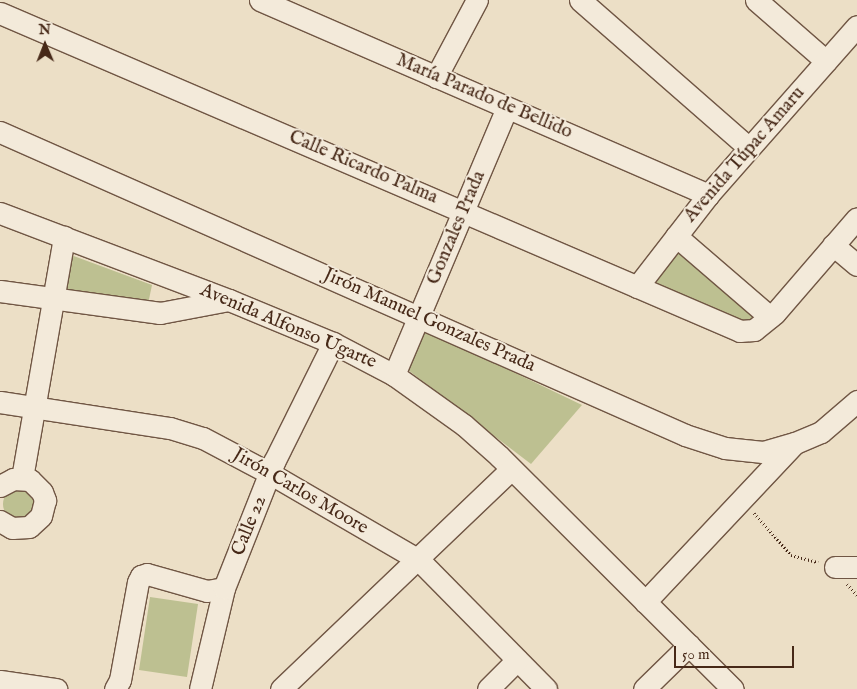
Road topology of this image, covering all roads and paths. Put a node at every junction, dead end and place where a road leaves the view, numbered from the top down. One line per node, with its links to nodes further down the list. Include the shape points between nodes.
1 (2, 0): 6 (street)
2 (260, 0): 10 (street, María Parado de Bellido)
3 (477, 0): 10 (street)
4 (580, 0): 13 (street)
5 (756, 0): 9 (street)
6 (0, 4)
7 (0, 13): 15 (street, Calle Ricardo Palma)
8 (857, 26): 9 (street, Avenida Túpac Amaru)
9 (826, 62): 13 (street, Avenida Túpac Amaru)
10 (436, 76): 11 (street, María Parado de Bellido)
11 (507, 108): 14 (street, María Parado de Bellido); 15 (street, Gonzales Prada)
12 (0, 132): 26 (street, Jirón Manuel Gonzales Prada)
13 (749, 148): 14 (street, Avenida Túpac Amaru)
14 (708, 195): 18 (street, Avenida Túpac Amaru)
15 (463, 212): 22 (street, Calle Ricardo Palma); 26 (street, Gonzales Prada)
16 (0, 213): 19 (street, Avenida Alfonso Ugarte)
17 (857, 218): 20 (street)
18 (676, 236): 22 (street, Avenida Túpac Amaru); 27 (street)
19 (64, 237): 24 (street); 25 (street, Avenida Alfonso Ugarte)
20 (833, 246): 21 (street); 27 (street)
21 (857, 265)
22 (637, 287): 27 (street, Calle Ricardo Palma, via 740,331)
23 (0, 291): 24 (street)
24 (54, 300): 25 (street, via 160,313); 32 (street)
25 (229, 300): 28 (street, Avenida Alfonso Ugarte)
26 (419, 316): 29 (street, Gonzales Prada); 33 (street, Jirón Manuel Gonzales Prada, via 685,435 725,448 763,452)
27 (762, 323)
28 (333, 343): 29 (street, Avenida Alfonso Ugarte); 35 (street, Calle 22)
29 (394, 375): 34 (street, Avenida Alfonso Ugarte, via 464,424)
30 (857, 401): 33 (street, Jirón Manuel Gonzales Prada, via 821,432)
31 (0, 402): 32 (street, Jirón Carlos Moore)
32 (35, 408): 35 (street, Jirón Carlos Moore, via 170,428 203,438); 36 (street)
33 (795, 443): 38 (street)
34 (511, 469): 40 (street); 44 (street, Avenida Alfonso Ugarte)
35 (271, 474): 40 (street, Jirón Carlos Moore); 43 (street, Calle 22)
36 (22, 478): 37 (street, via 13,478); 39 (street, via 30,480 42,492 45,500 41,516 36,523 20,529)
37 (0, 486)
38 (742, 499): 41 (path, via 791,555); 44 (street)
39 (0, 521)
40 (418, 560): 46 (street, Jirón Carlos Moore); 52 (street)
41 (835, 567): 42 (street)
42 (857, 567)
43 (224, 588): 50 (street, via 207,591 147,574 142,576 138,582 120,680); 51 (street, Calle 22)
44 (645, 602): 45 (street, Avenida Alfonso Ugarte)
45 (689, 645): 55 (street); 56 (street, Avenida Alfonso Ugarte)
46 (517, 660): 53 (street); 54 (street, Jirón Carlos Moore)
47 (0, 681): 48 (street)
48 (23, 687): 49 (street)
49 (56, 689)
50 (115, 689)
51 (200, 689)
52 (282, 689)
53 (488, 689)
54 (546, 689)
55 (644, 689)
56 (733, 689)

